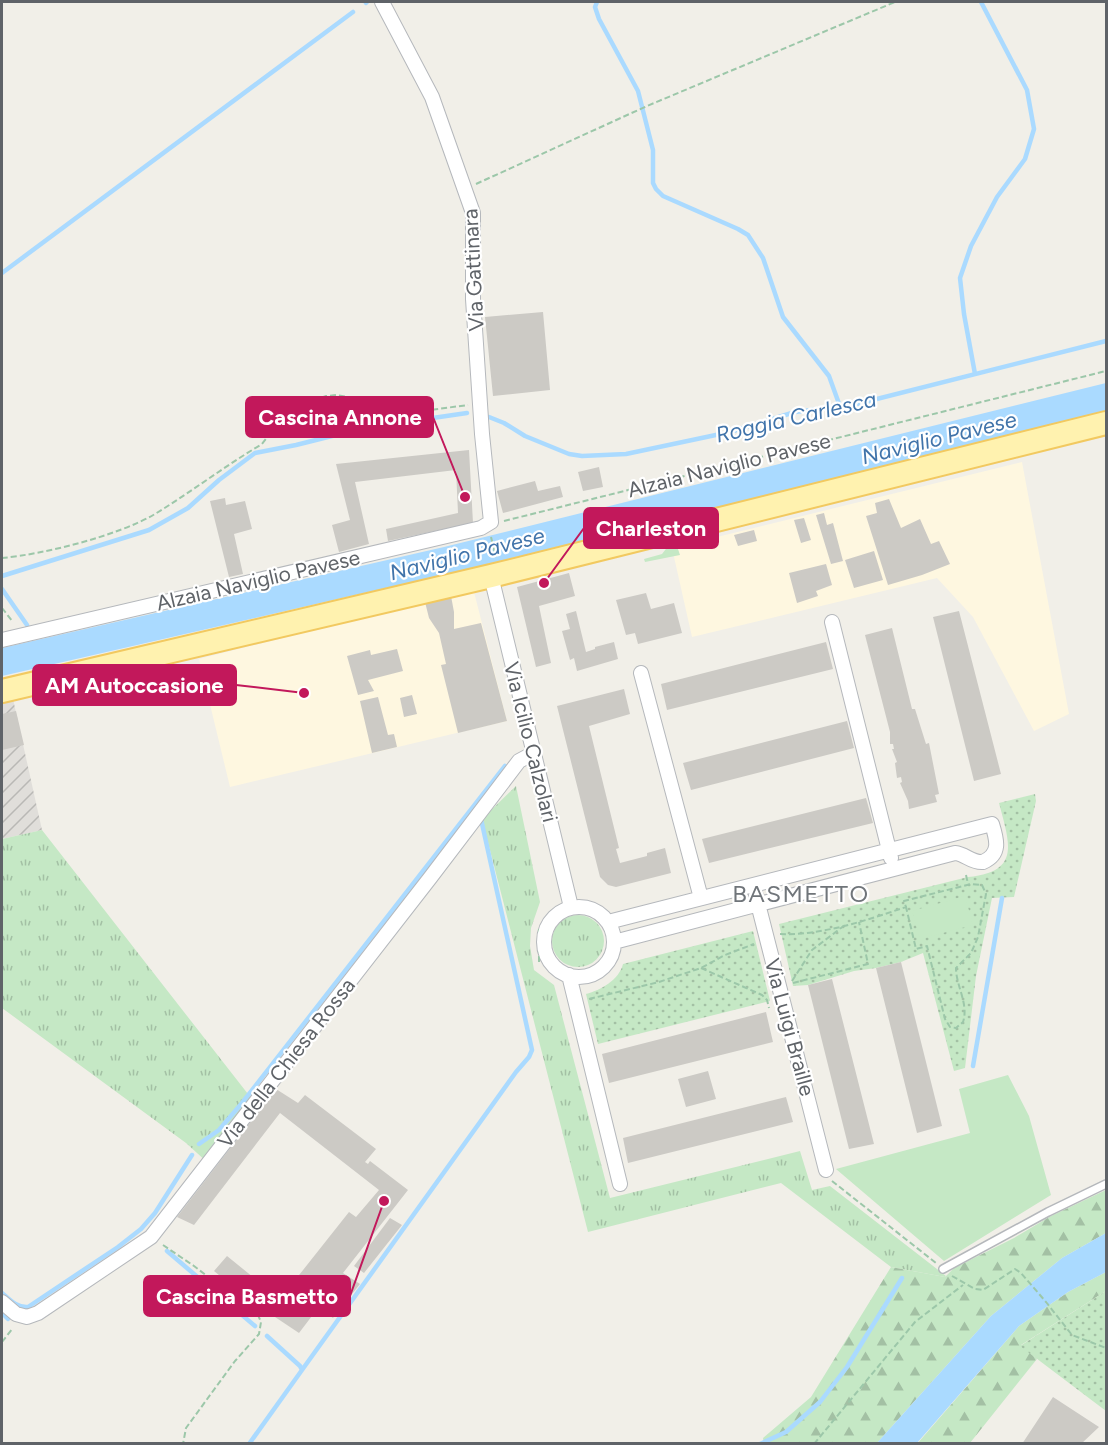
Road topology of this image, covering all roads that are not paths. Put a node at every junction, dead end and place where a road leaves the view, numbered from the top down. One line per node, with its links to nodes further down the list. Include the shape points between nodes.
1 (382, 2): 3 (street, Via Gattinara, via 432,97 473,213 473,299)
2 (1107, 423): 4 (main road)
3 (490, 522): 6 (street, Alzaia Naviglio Pavese, via 482,528)
4 (491, 576): 8 (main road); 9 (street, Via Icilio Calzolari)
5 (832, 622): 10 (street)
6 (2, 640)
7 (641, 673): 13 (street)
8 (2, 692)
9 (534, 753): 15 (street, Via Icilio Calzolari); 23 (street, Via della Chiesa Rossa, via 519,761 151,1237 38,1313 27,1317 16,1314)
10 (890, 850): 11 (street); 11 (street, via 992,824 996,839 994,854 984,862 955,853); 12 (street)
11 (893, 869): 14 (street)
12 (754, 885): 13 (street); 14 (street, Via Luigi Braille)
13 (701, 898): 16 (street)
14 (759, 904): 17 (street); 19 (street, Via Luigi Braille)
15 (571, 907): 16 (street, via 592,909); 18 (street, via 552,918 543,942 553,966)
16 (608, 922): 17 (street)
17 (614, 942): 18 (street, via 608,961 597,971 585,976)
18 (569, 975): 20 (street)
19 (826, 1170)
20 (620, 1184)
21 (1107, 1185): 22 (lane)
22 (943, 1269)
23 (2, 1302)

